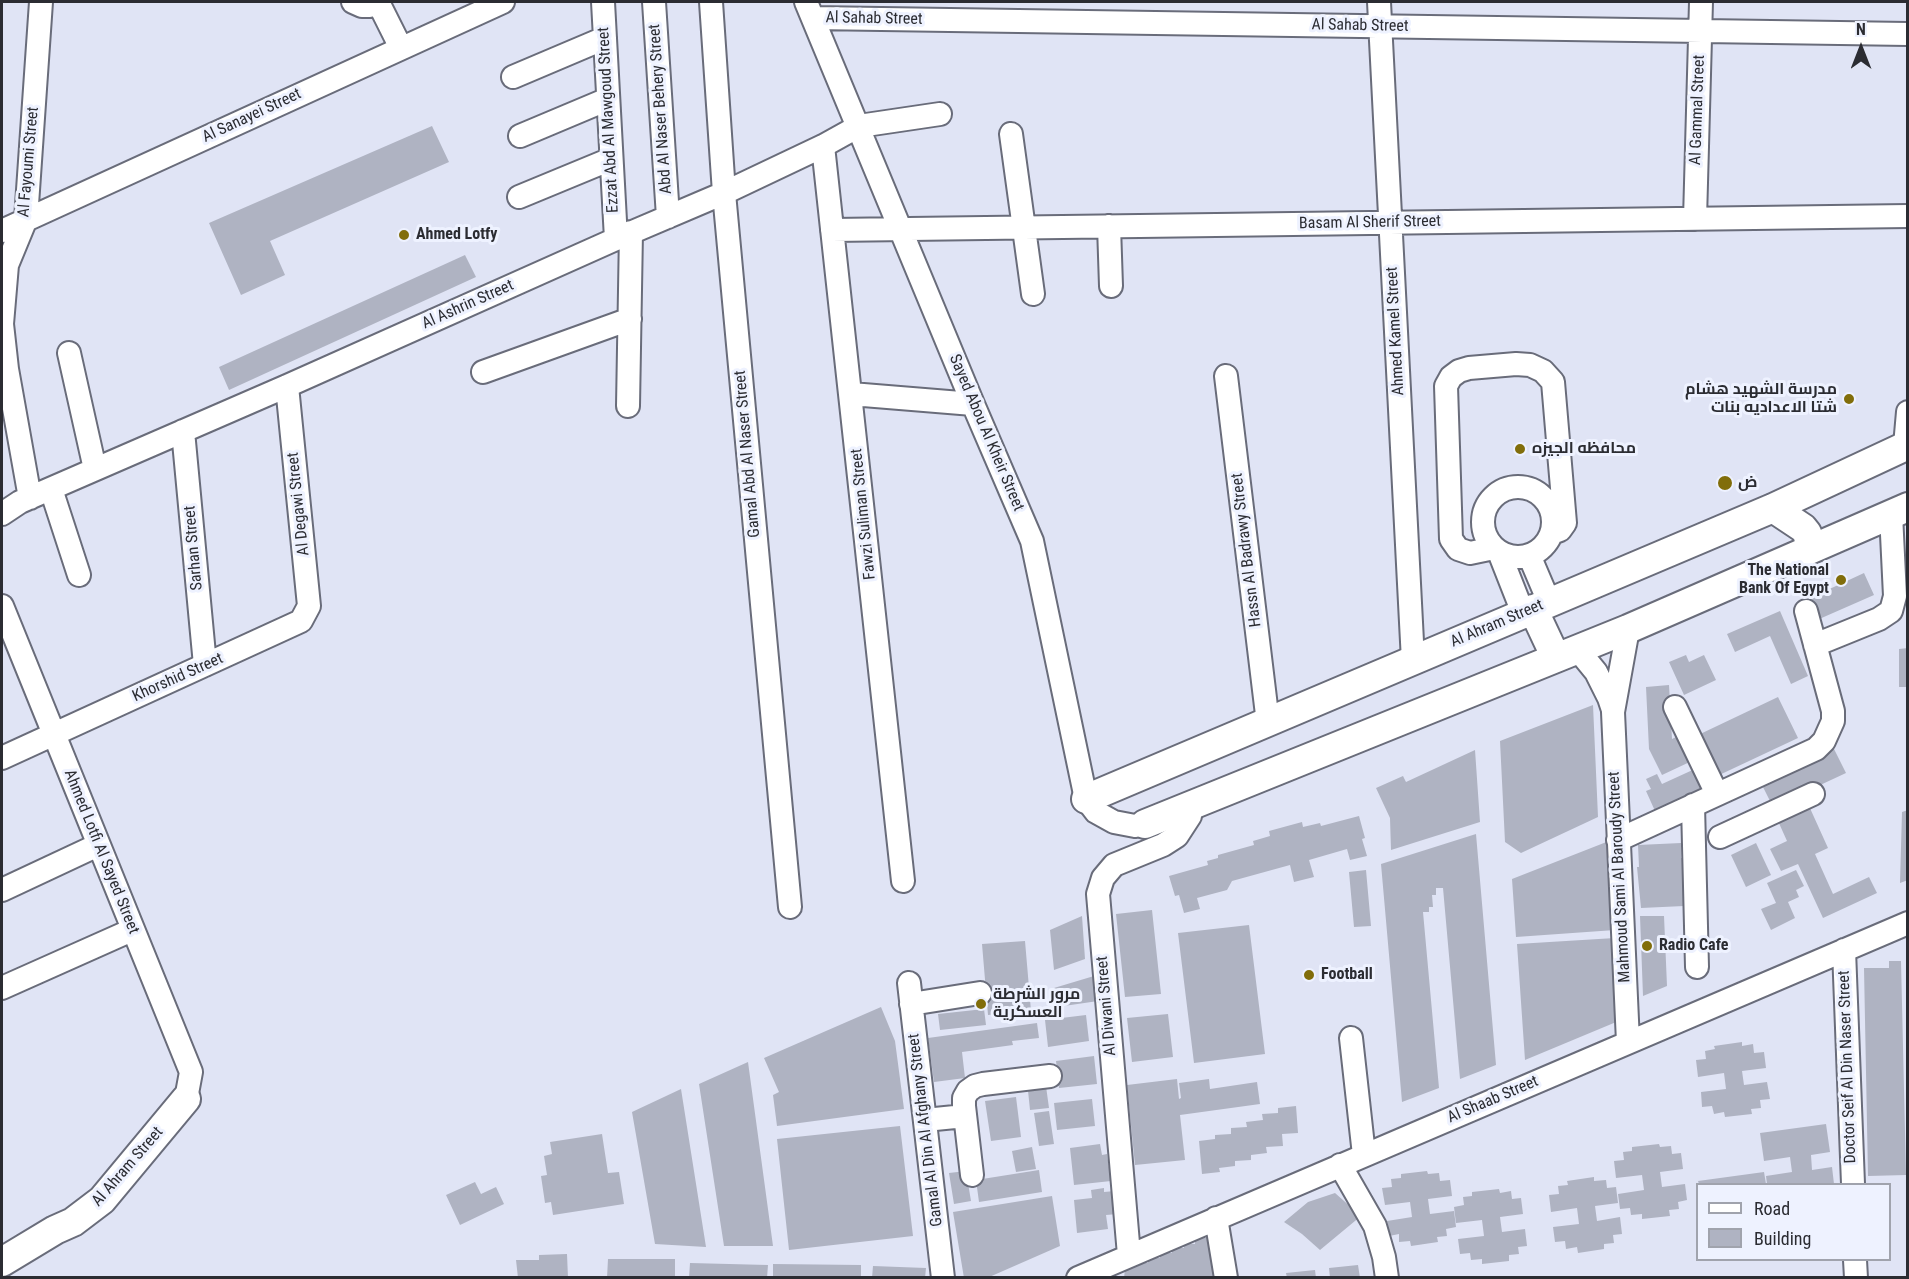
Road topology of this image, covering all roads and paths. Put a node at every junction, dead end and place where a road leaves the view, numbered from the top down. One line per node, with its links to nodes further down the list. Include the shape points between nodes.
1 (40, 2): 29 (street, Al Fayoumi Street)
2 (353, 2): 3 (street, via 362,6)
3 (378, 2): 16 (street)
4 (503, 2): 16 (street, Al Sanayei Street)
5 (603, 2): 15 (street, Ezzat Abd Al Mawgoud Street)
6 (654, 2): 28 (street, Abd Al Naser Behery Street)
7 (711, 2): 25 (street, Gamal Abd Al Naser Street)
8 (1379, 2): 12 (street, Ahmed Kamel Street)
9 (1701, 2): 13 (street, Al Gammal Street)
10 (810, 10): 11 (street, Al Sahab Street); 20 (street, Sayed Abou Al Kheir Street)
11 (952, 11): 12 (street, Al Sahab Street)
12 (1380, 27): 13 (street, Al Sahab Street); 31 (street, Ahmed Kamel Street)
13 (1701, 31): 14 (street, Al Sahab Street); 30 (street, Al Gammal Street)
14 (1908, 34)
15 (605, 38): 17 (street); 18 (street, Ezzat Abd Al Mawgoud Street)
16 (401, 48): 29 (street, Al Sanayei Street)
17 (513, 77)
18 (608, 99): 22 (street); 24 (street, Ezzat Abd Al Mawgoud Street)
19 (940, 114): 20 (street, Al Ashrin Street)
20 (859, 126): 23 (street, Al Ashrin Street); 34 (street, Sayed Abou Al Kheir Street)
21 (1011, 134): 33 (street)
22 (520, 136)
23 (823, 146): 25 (street, Al Ashrin Street); 35 (street, Fawzi Suliman Street)
24 (611, 159): 26 (street); 37 (street, Ezzat Abd Al Mawgoud Street)
25 (724, 193): 28 (street, Al Ashrin Street); 89 (street, Gamal Abd Al Naser Street)
26 (519, 197)
27 (1908, 216): 30 (street, Basam Al Sherif Street)
28 (668, 217): 37 (street, Al Ashrin Street)
29 (26, 219): 36 (street, Al Sanayei Street); 53 (street, Al Fayoumi Street, via 8,265 2,324)
30 (1695, 219): 31 (street, Basam Al Sherif Street)
31 (1390, 223): 32 (street, Basam Al Sherif Street); 69 (street, Ahmed Kamel Street)
32 (1108, 226): 33 (street, Basam Al Sherif Street); 38 (street)
33 (1023, 227): 34 (street, Basam Al Sherif Street); 39 (street)
34 (902, 229): 35 (street, Basam Al Sherif Street); 46 (street, Sayed Abou Al Kheir Street)
35 (832, 230): 45 (street, Fawzi Suliman Street)
36 (2, 231)
37 (623, 236): 40 (street, Ezzat Abd Al Mawgoud Street); 44 (street, Al Ashrin Street)
38 (1111, 286)
39 (1033, 294)
40 (630, 319): 42 (street); 47 (street, Ezzat Abd Al Mawgoud Street)
41 (69, 353): 51 (street)
42 (483, 372)
43 (1226, 376): 73 (street, Hassn Al Badrawy Street)
44 (287, 386): 49 (street, Al Ashrin Street); 65 (street, Al Degawi Street, via 309,606)
45 (851, 394): 46 (street); 87 (street, Fawzi Suliman Street)
46 (973, 404): 79 (street, Sayed Abou Al Kheir Street, via 1032,541)
47 (628, 406)
48 (1908, 412): 50 (street)
49 (183, 431): 51 (street, Al Ashrin Street); 70 (street, Sarhan Street)
50 (1906, 446): 54 (main road, Al Ahram Street)
51 (95, 469): 52 (street, Al Ashrin Street)
52 (51, 489): 53 (street, Al Ashrin Street); 61 (street)
53 (30, 498): 56 (street, Al Ashrin Street)
54 (1773, 508): 59 (main road, via 1807,532); 63 (main road, Al Ahram Street)
55 (1899, 511): 59 (main road); 67 (street, via 1891,611)
56 (2, 514)
57 (1552, 533): 58 (street, via 1552,513 1542,496 1524,487 1504,489 1489,502 1482,520 1487,540); 58 (street, via 1565,523 1553,382 1530,365 1459,371 1446,386 1451,539 1458,549 1470,553); 60 (street, via 1543,547)
58 (1496, 550): 60 (street, via 1514,557); 63 (street)
59 (1807, 551): 66 (main road)
60 (1529, 555): 63 (street)
61 (79, 575)
62 (2, 606): 74 (street, Ahmed Lotfi Al Sayed Street)
63 (1535, 608): 68 (main road); 69 (main road, Al Ahram Street)
64 (1806, 611): 67 (street)
65 (301, 621): 70 (street, Khorshid Street)
66 (1628, 629): 68 (main road); 72 (street, Mahmoud Sami Al Baroudy Street)
67 (1815, 645): 76 (street, via 1833,711 1829,732 1816,748)
68 (1567, 654): 72 (street, Mahmoud Sami Al Baroudy Street, via 1592,666); 80 (main road)
69 (1413, 661): 73 (main road, Al Ahram Street)
70 (205, 665): 74 (street, Khorshid Street)
71 (1675, 707): 77 (street)
72 (1613, 712): 85 (street, Mahmoud Sami Al Baroudy Street)
73 (1268, 723): 79 (main road, Al Ahram Street)
74 (54, 734): 75 (street, Khorshid Street); 86 (street, Ahmed Lotfi Al Sayed Street)
75 (2, 758)
76 (1742, 783): 77 (street); 82 (street)
77 (1717, 794): 81 (street)
78 (1813, 794): 82 (street)
79 (1086, 799): 83 (street, via 1096,812 1114,822)
80 (1191, 806): 83 (main road); 107 (street, Al Diwani Street, via 1190,816 1177,836 1114,865 1103,878 1098,894)
81 (1693, 806): 85 (street); 93 (street)
82 (1758, 819): 84 (street)
83 (1145, 824)
84 (1720, 837)
85 (1618, 840): 97 (street, Mahmoud Sami Al Baroudy Street)
86 (98, 845): 88 (street); 91 (street, Ahmed Lotfi Al Sayed Street)
87 (903, 881)
88 (2, 890)
89 (790, 907)
90 (1908, 923): 92 (street, Al Shaab Street)
91 (132, 930): 94 (street); 99 (street, Ahmed Lotfi Al Sayed Street, via 191,1072)
92 (1844, 950): 97 (street, Al Shaab Street); 105 (street, Doctor Seif Al Din Naser Street)
93 (1696, 967)
94 (2, 988)
95 (980, 993): 101 (street, Gamal Al Din Al Afghany Street, via 910,993)
96 (1351, 1038): 102 (street)
97 (1628, 1042): 102 (street, Al Shaab Street)
98 (1050, 1076): 100 (street, via 975,1086 964,1098)
99 (186, 1099): 109 (main road, Al Ahram Street, via 102,1200 73,1222)
100 (965, 1116): 101 (street); 104 (street)
101 (925, 1120): 111 (street, Gamal Al Din Al Afghany Street)
102 (1364, 1155): 103 (street, Al Shaab Street)
103 (1340, 1165): 106 (street, Al Shaab Street); 114 (street, via 1375,1226)
104 (972, 1175)
105 (1853, 1183)
106 (1216, 1218): 107 (street, Al Shaab Street); 113 (street)
107 (1129, 1256): 110 (street, Al Shaab Street)
108 (1855, 1261): 115 (street)
109 (2, 1262)
110 (1109, 1271): 112 (street, Al Shaab Street)
111 (943, 1278)
112 (1078, 1278)
113 (1226, 1278)
114 (1387, 1278)
115 (1856, 1278)

